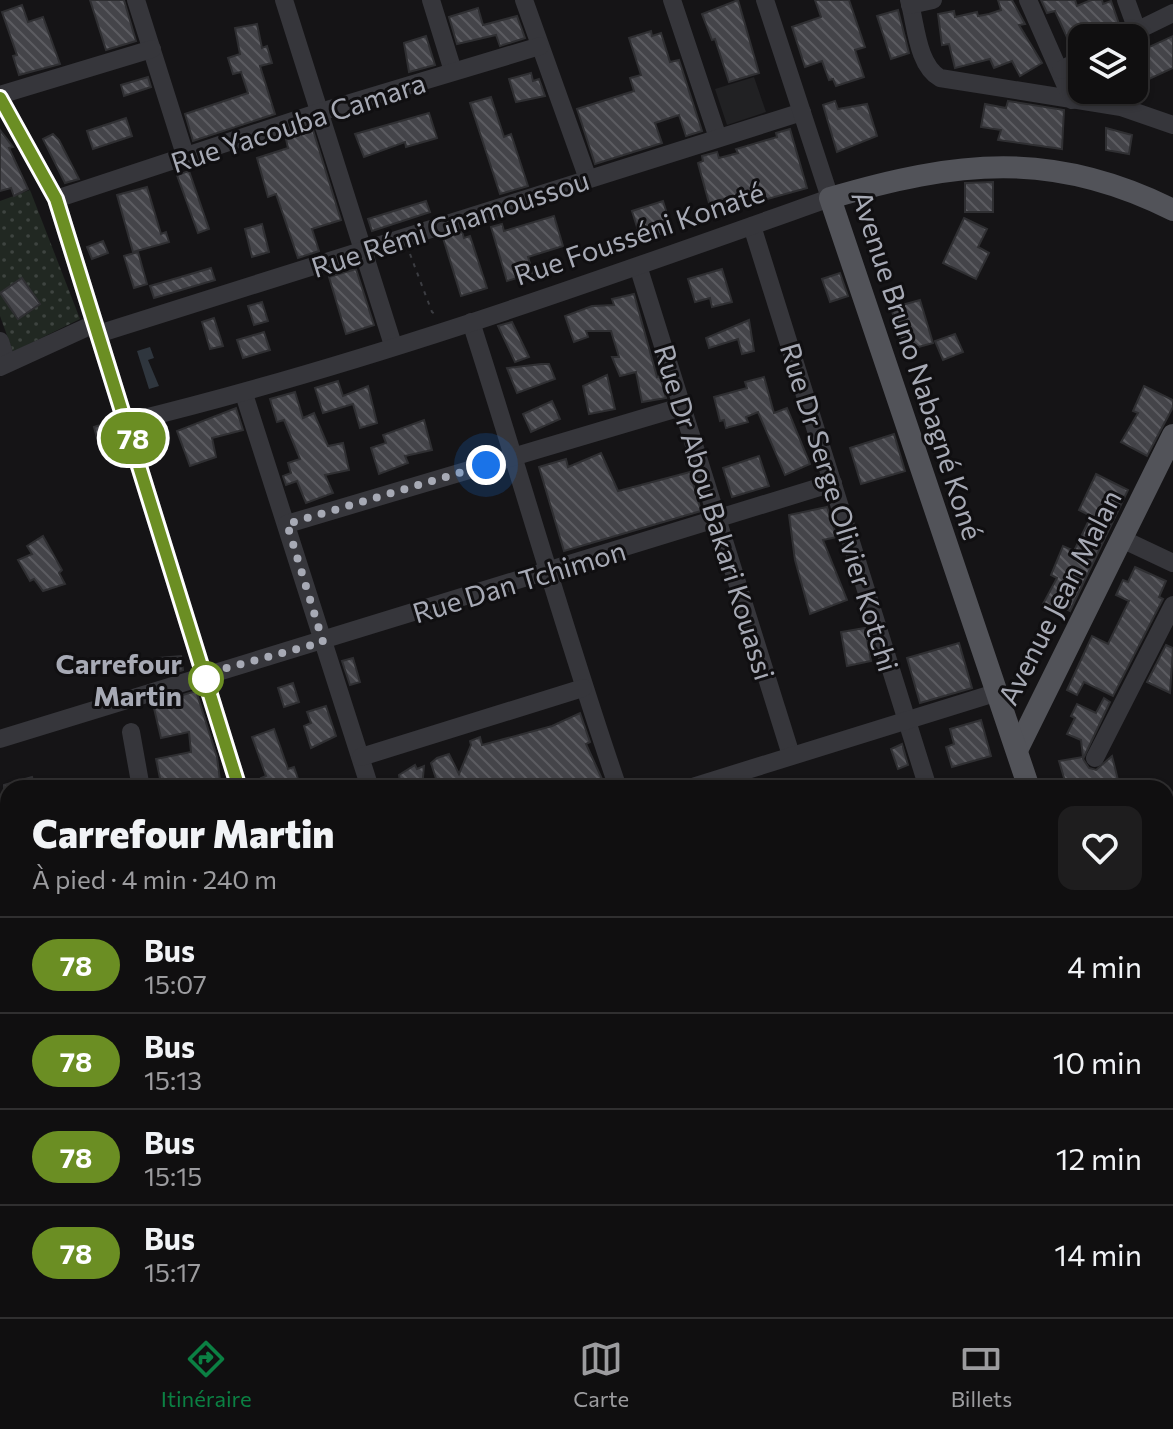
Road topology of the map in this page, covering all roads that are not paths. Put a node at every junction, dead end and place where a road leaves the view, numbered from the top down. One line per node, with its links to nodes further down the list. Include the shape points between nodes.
1 (136, 0): 15 (street)
2 (284, 0): 23 (street)
3 (431, 0): 18 (street)
4 (524, 0): 14 (street)
5 (672, 0): 26 (street)
6 (765, 0): 24 (street, Avenue Bruno Nabagné Koné)
7 (933, 0): 10 (street)
8 (1028, 0): 17 (street)
9 (1126, 0): 12 (street)
10 (910, 3): 21 (street, via 930,73)
11 (1173, 13): 13 (street)
12 (1129, 24)
13 (1148, 25)
14 (540, 46): 18 (street, Rue Yacouba Camara); 28 (street)
15 (152, 49): 20 (street); 27 (street)
16 (1068, 66): 17 (street)
17 (1061, 70): 19 (street)
18 (453, 71): 23 (street, Rue Yacouba Camara)
19 (1068, 89)
20 (0, 97): 30 (street)
21 (1068, 99)
22 (1100, 104): 25 (street)
23 (320, 112): 27 (street, Rue Yacouba Camara); 33 (street)
24 (802, 112): 26 (street, Rue Rémi Gnamoussou); 29 (street, Avenue Bruno Nabagné Koné)
25 (1172, 123)
26 (718, 138): 28 (street, Rue Rémi Gnamoussou)
27 (186, 158): 30 (street, Rue Yacouba Camara)
28 (588, 179): 33 (street, Rue Rémi Gnamoussou)
29 (830, 198): 31 (main road, Rue Fousséni Konaté, via 943,170 1010,165 1103,181); 32 (street, Rue Fousséni Konaté); 55 (main road, Avenue Bruno Nabagné Koné)
30 (56, 199): 36 (street)
31 (1173, 210)
32 (752, 226): 34 (street, Rue Fousséni Konaté); 45 (street, Rue Dr Serge Olivier Kotchi)
33 (363, 251): 36 (street, Rue Rémi Gnamoussou); 38 (street)
34 (639, 269): 35 (street, Rue Fousséni Konaté); 41 (street, Rue Dr Abou Bakari Kouassi)
35 (471, 322): 38 (street, Rue Fousséni Konaté); 44 (street)
36 (96, 329): 39 (street, Rue Rémi Gnamoussou); 42 (street)
37 (0, 341): 39 (street)
38 (393, 345): 40 (street, Rue Fousséni Konaté)
39 (4, 365)
40 (244, 394): 42 (street, Rue Fousséni Konaté); 47 (street)
41 (681, 407): 44 (street); 46 (street, Rue Dr Abou Bakari Kouassi)
42 (128, 422): 53 (street)
43 (1173, 435): 48 (main road, Avenue Jean Malan)
44 (514, 456): 47 (street); 50 (street)
45 (833, 483): 46 (street, Rue Dan Tchimon); 56 (street, Rue Dr Serge Olivier Kotchi)
46 (717, 520): 50 (street, Rue Dan Tchimon); 60 (street, Rue Dr Abou Bakari Kouassi)
47 (287, 524): 52 (street)
48 (1122, 539): 49 (street); 59 (main road, Avenue Jean Malan)
49 (1173, 563)
50 (551, 571): 52 (street, Rue Dan Tchimon); 54 (street)
51 (1173, 605): 62 (street)
52 (323, 642): 53 (street, Rue Dan Tchimon); 61 (street)
53 (204, 674): 58 (street, Rue Dan Tchimon); 64 (street)
54 (583, 688): 61 (street); 66 (street)
55 (995, 693): 56 (street); 59 (main road, Avenue Bruno Nabagné Koné)
56 (906, 719): 60 (street); 68 (street, Rue Dr Serge Olivier Kotchi)
57 (131, 732): 63 (street)
58 (0, 739)
59 (1018, 748): 69 (main road, Avenue Jean Malan)
60 (791, 755): 67 (street)
61 (361, 757): 65 (street)
62 (1095, 758)
63 (140, 780)
64 (237, 780)
65 (368, 780)
66 (615, 780)
67 (714, 780)
68 (925, 780)
69 (1027, 780)

